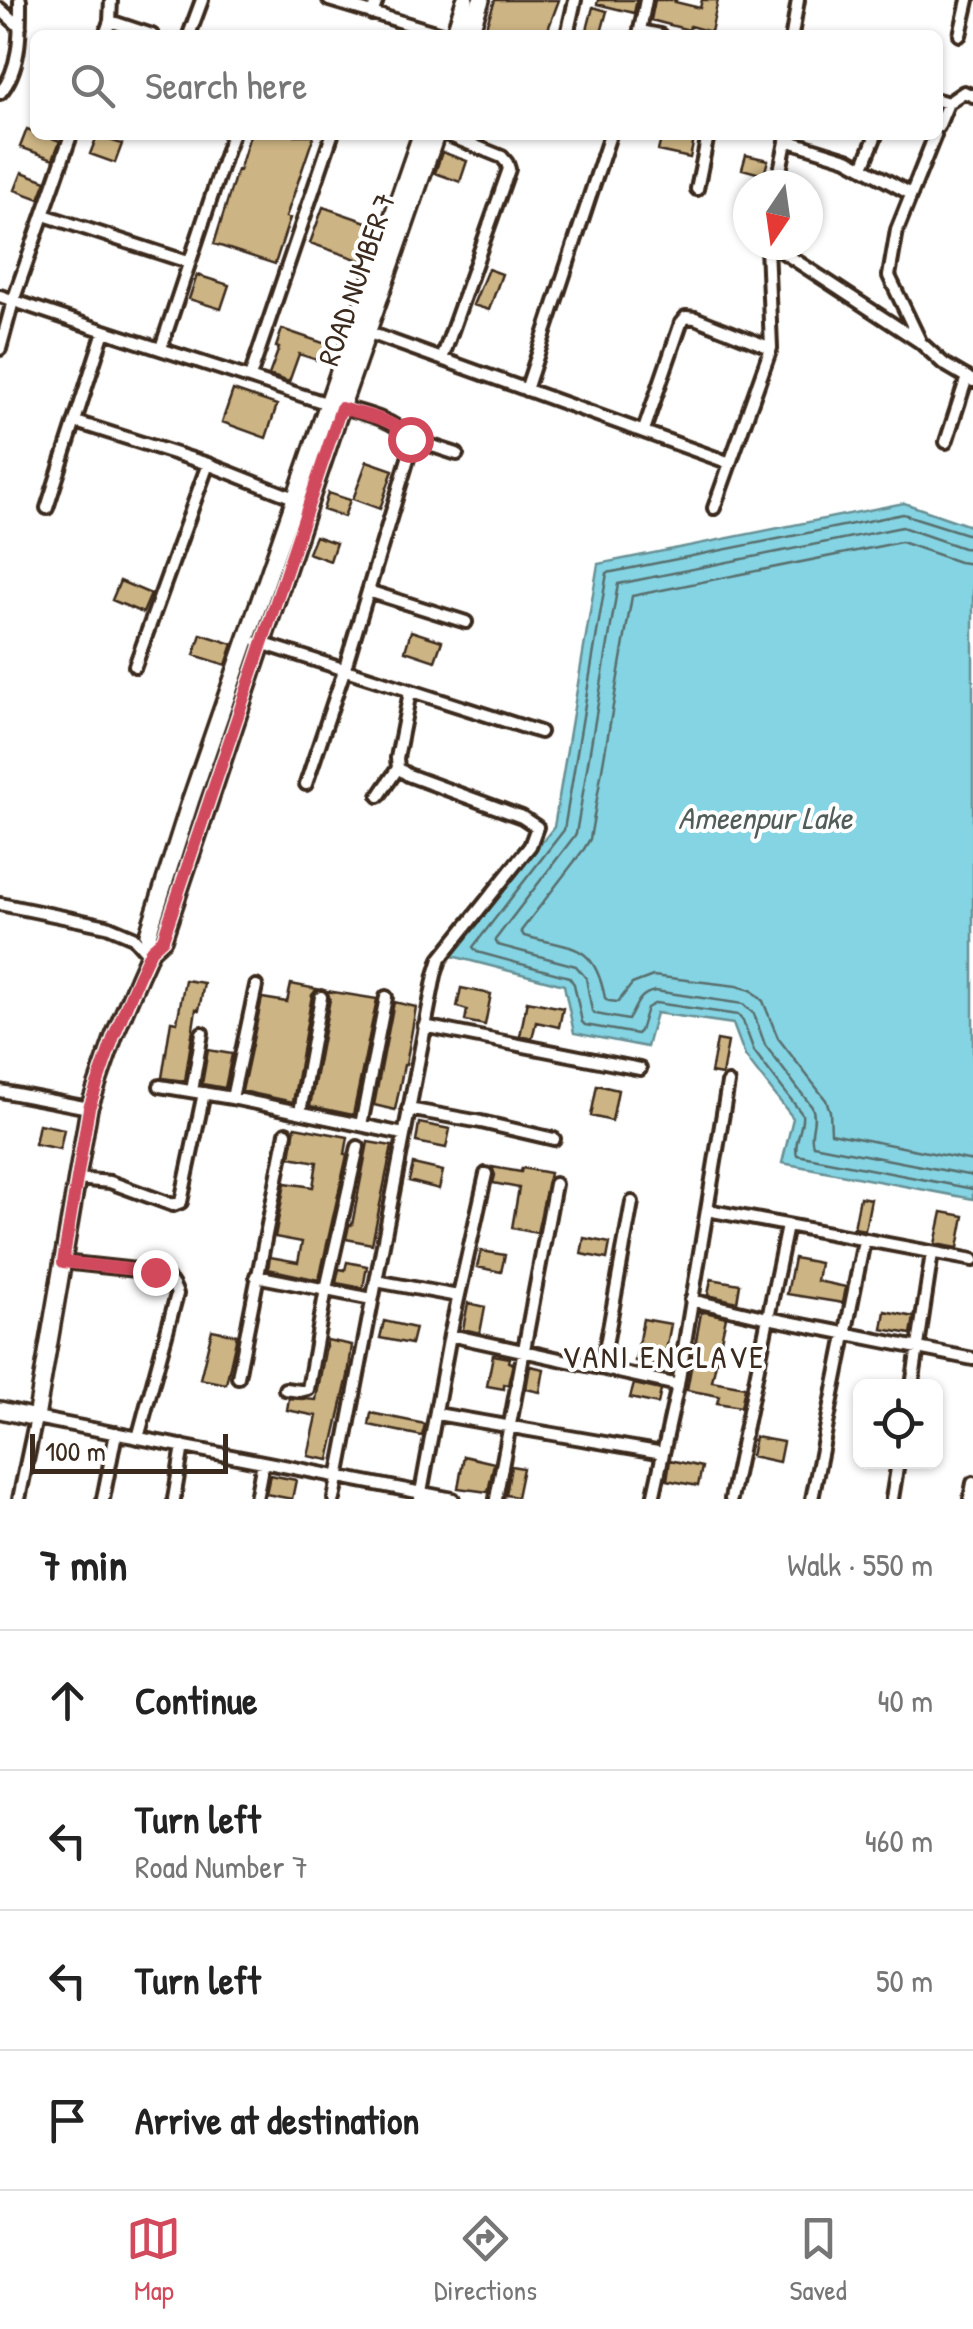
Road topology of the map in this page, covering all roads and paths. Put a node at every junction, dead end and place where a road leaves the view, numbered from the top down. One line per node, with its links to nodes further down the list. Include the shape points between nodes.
1 (20, 0): 15 (street)
2 (111, 0): 14 (street)
3 (202, 0): 18 (street)
4 (330, 0): 13 (street)
5 (377, 0): 13 (street)
6 (465, 0): 20 (street)
7 (481, 0): 21 (street)
8 (576, 0): 22 (street)
9 (646, 0): 23 (street)
10 (798, 0): 24 (street)
11 (968, 0): 25 (street)
12 (0, 9): 15 (street)
13 (372, 14): 19 (street)
14 (110, 21): 16 (street); 17 (street)
15 (20, 27): 26 (street, via 16,59)
16 (107, 30)
17 (137, 30)
18 (191, 30)
19 (428, 30)
20 (456, 30)
21 (471, 30)
22 (567, 30)
23 (641, 30)
24 (793, 30)
25 (960, 36)
26 (0, 94)
27 (973, 96): 28 (street, via 964,92)
28 (943, 102)
29 (69, 140): 45 (street)
30 (230, 140): 48 (street)
31 (330, 140): 58 (street)
32 (419, 140): 51 (street, ROAD NUMBER 7)
33 (434, 140): 51 (street, ROAD NUMBER 7)
34 (460, 140): 57 (street, via 502,157 509,169)
35 (608, 140): 60 (street)
36 (707, 140): 43 (street)
37 (786, 140): 42 (street)
38 (792, 140): 41 (street)
39 (874, 140): 41 (street)
40 (933, 140): 44 (street)
41 (862, 167): 44 (street)
42 (781, 170)
43 (697, 188)
44 (911, 194): 53 (street, via 889,276)
45 (44, 214): 48 (street); 50 (street)
46 (769, 260): 55 (street)
47 (792, 260): 53 (street)
48 (188, 262): 54 (street)
49 (0, 296): 50 (street)
50 (14, 300): 52 (street); 56 (street)
51 (360, 330): 57 (street); 61 (street, ROAD NUMBER 7)
52 (104, 331): 54 (street); 62 (street)
53 (920, 342): 59 (street)
54 (161, 348): 58 (street)
55 (772, 348): 63 (street, via 686,318); 67 (street)
56 (0, 349)
57 (442, 359): 60 (street)
58 (250, 378): 61 (street)
59 (970, 379): 65 (street)
60 (526, 390): 63 (street)
61 (334, 406): 64 (street, via 389,422); 69 (street, ROAD NUMBER 7)
62 (76, 422): 68 (street); 70 (street)
63 (644, 430): 67 (street)
64 (410, 439): 66 (street); 72 (street)
65 (946, 442)
66 (458, 454)
67 (730, 462): 71 (street)
68 (208, 464): 69 (street); 75 (street)
69 (302, 501): 74 (street, ROAD NUMBER 7)
70 (48, 508)
71 (714, 508)
72 (368, 591): 73 (street); 76 (street)
73 (466, 622)
74 (255, 641): 76 (street); 83 (street, ROAD NUMBER 7, via 163,939)
75 (136, 666)
76 (344, 670): 77 (street); 80 (street)
77 (410, 692): 78 (street); 79 (street)
78 (540, 732)
79 (398, 768): 81 (street); 87 (street, via 537,827 530,846 440,959)
80 (306, 784)
81 (378, 796)
82 (0, 904): 83 (street, via 107,926)
83 (150, 952): 95 (street, ROAD NUMBER 7)
84 (256, 986): 94 (street)
85 (321, 996): 97 (street)
86 (386, 996): 98 (street)
87 (424, 1026): 89 (street); 96 (street)
88 (202, 1033): 93 (street)
89 (640, 1069)
90 (728, 1083): 107 (street)
91 (160, 1086): 93 (street)
92 (0, 1090): 95 (street)
93 (198, 1092): 94 (street); 104 (street, via 180,1202)
94 (232, 1098): 97 (street)
95 (89, 1108): 104 (street, ROAD NUMBER 7)
96 (408, 1109): 100 (street); 101 (street)
97 (300, 1112): 98 (street)
98 (361, 1126): 100 (street)
99 (286, 1133): 113 (street)
100 (403, 1134): 114 (street)
101 (554, 1139)
102 (358, 1147): 115 (street)
103 (486, 1174): 116 (street)
104 (77, 1178): 112 (street, ROAD NUMBER 7)
105 (555, 1184): 123 (street)
106 (632, 1202): 125 (street)
107 (708, 1210): 108 (street); 118 (street)
108 (788, 1226): 109 (street); 119 (street)
109 (864, 1240): 110 (street); 120 (street)
110 (932, 1253): 111 (street); 122 (street)
111 (973, 1260)
112 (63, 1262): 132 (street, ROAD NUMBER 7); 135 (street, via 155,1272 173,1282 176,1294)
113 (256, 1276): 115 (street); 126 (street)
114 (376, 1281): 116 (street); 117 (street)
115 (326, 1290): 117 (street); 129 (street, via 308,1388)
116 (458, 1296): 121 (street)
117 (372, 1298): 140 (street)
118 (691, 1300): 119 (street); 128 (street)
119 (768, 1318): 120 (street); 151 (street)
120 (845, 1332): 122 (street); 152 (street)
121 (450, 1335): 123 (street); 131 (street)
122 (918, 1347): 124 (street); 127 (street)
123 (524, 1350): 125 (street); 133 (street)
124 (973, 1359)
125 (602, 1366): 128 (street)
126 (238, 1377)
127 (913, 1379)
128 (678, 1385): 137 (street)
129 (286, 1389)
130 (0, 1410): 132 (street)
131 (437, 1414): 133 (street); 142 (street)
132 (36, 1418): 134 (street); 143 (street)
133 (510, 1426): 137 (street); 149 (street)
134 (116, 1433): 135 (street); 144 (street)
135 (138, 1438): 136 (street)
136 (183, 1446): 138 (street); 145 (street)
137 (663, 1453): 150 (street)
138 (263, 1462): 140 (street); 146 (street)
139 (897, 1469): 153 (street)
140 (339, 1477): 142 (street); 147 (street)
141 (973, 1483): 154 (street)
142 (420, 1496): 148 (street)
143 (20, 1499)
144 (103, 1499)
145 (174, 1499)
146 (256, 1499)
147 (334, 1499)
148 (452, 1499)
149 (496, 1499)
150 (653, 1499)
151 (731, 1499)
152 (812, 1499)
153 (892, 1499)
154 (970, 1499)

